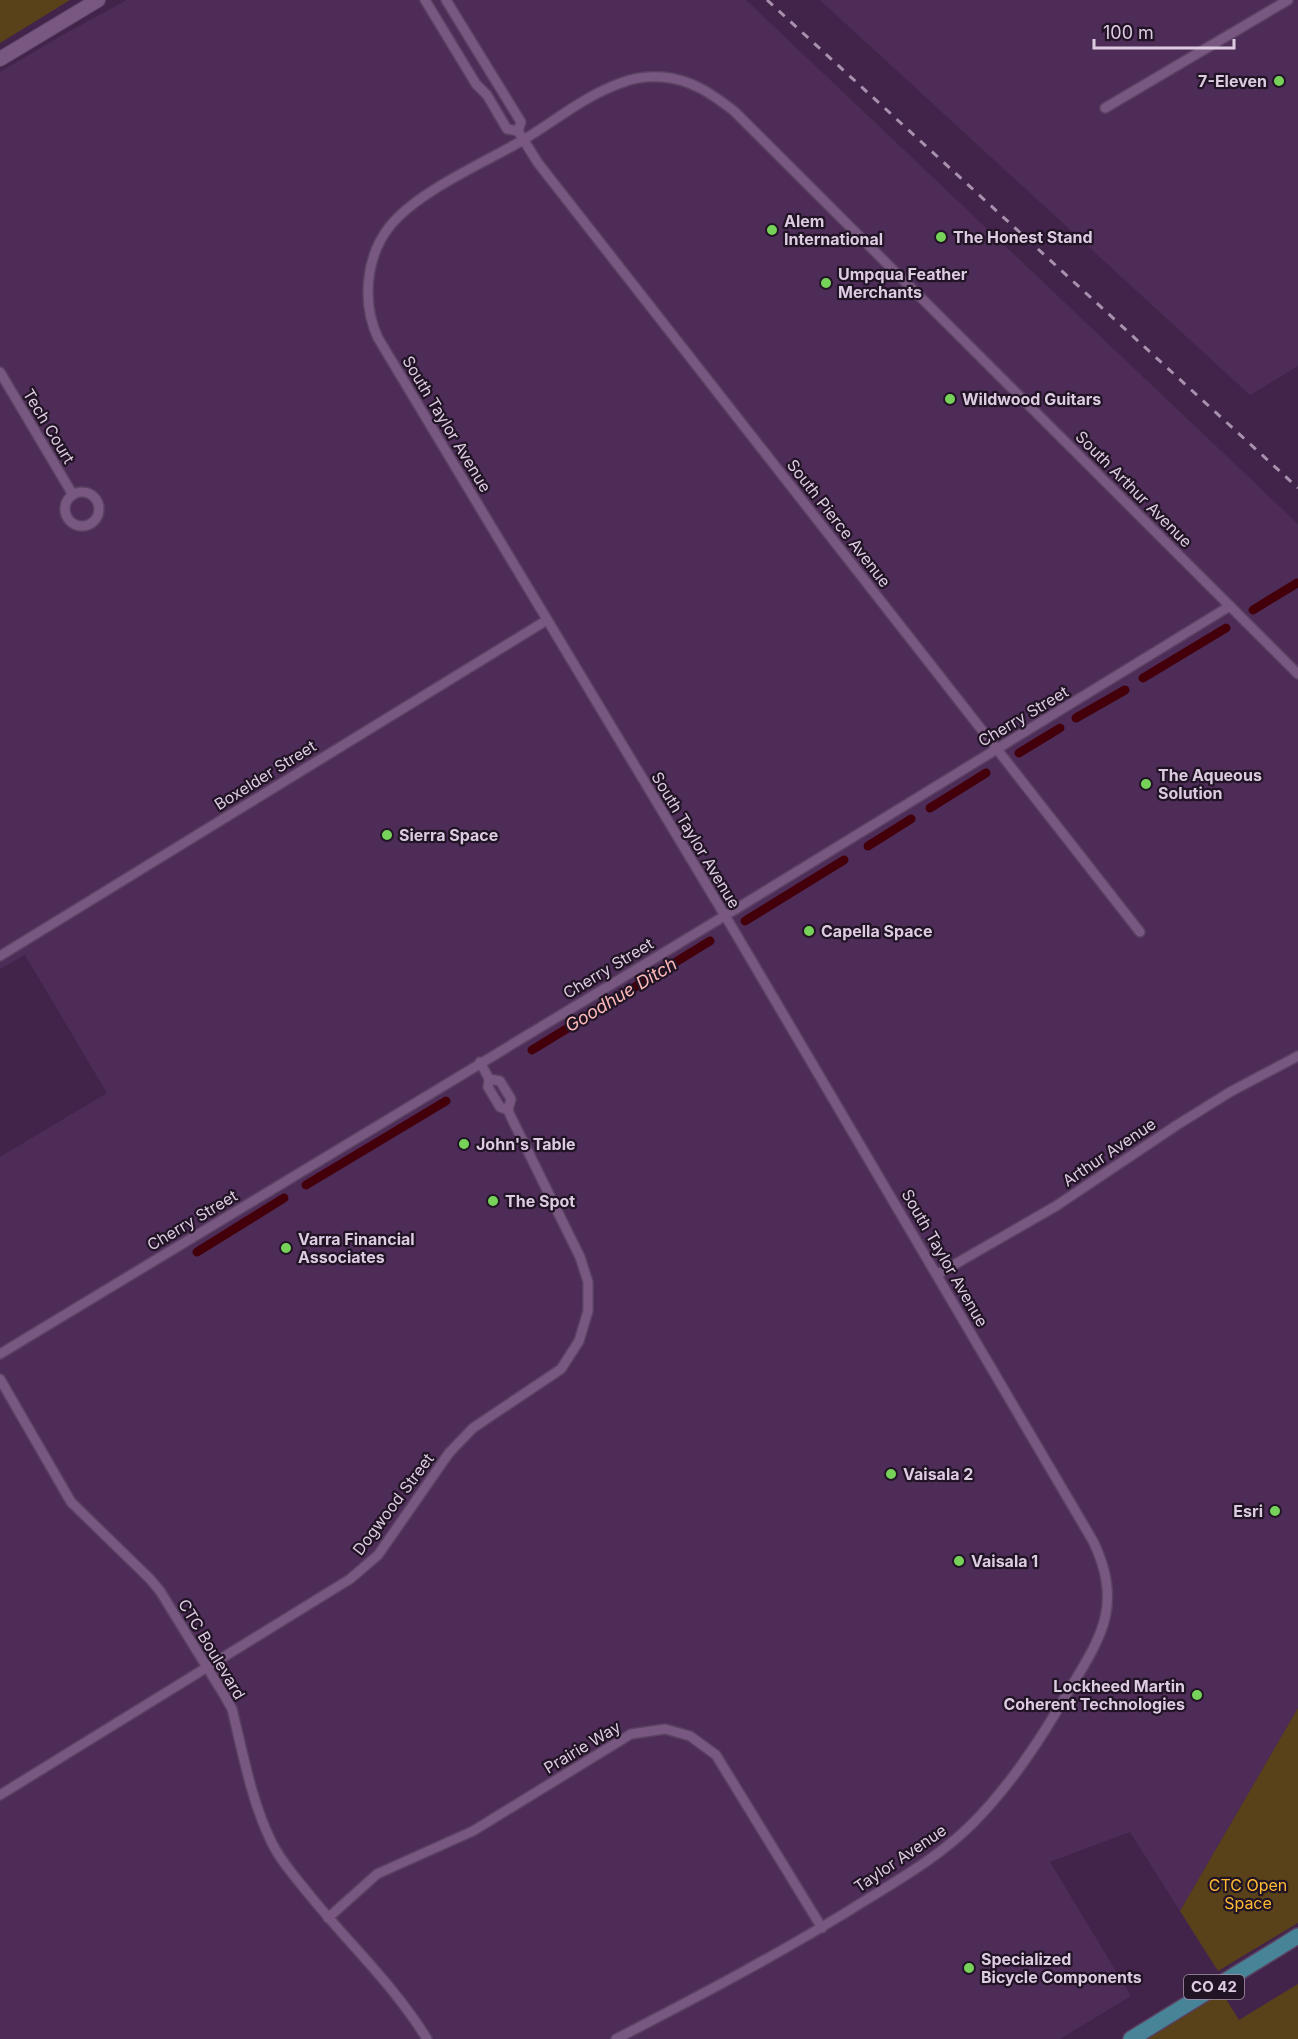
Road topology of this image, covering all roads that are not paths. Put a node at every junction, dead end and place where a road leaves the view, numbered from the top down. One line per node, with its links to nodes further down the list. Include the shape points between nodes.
1 (98, 0): 5 (main road)
2 (425, 0): 7 (street, South Pierce Avenue, via 507,129)
3 (446, 0): 7 (street, South Pierce Avenue, via 520,122)
4 (1288, 0): 6 (street)
5 (0, 59)
6 (1105, 108)
7 (518, 131): 8 (street, South Pierce Avenue)
8 (523, 140): 11 (street, South Arthur Avenue, via 603,91 633,79 660,77 708,91 743,120); 12 (street, South Taylor Avenue, via 416,201 390,226 376,250 367,298 378,338); 14 (street, South Pierce Avenue)
9 (0, 372): 10 (street, Tech Court)
10 (73, 495)
11 (1230, 606): 13 (street, South Arthur Avenue); 14 (street, Cherry Street)
12 (547, 620): 15 (street, South Taylor Avenue); 17 (street, Boxelder Street)
13 (1298, 674)
14 (997, 749): 15 (street, Cherry Street); 16 (street, South Pierce Avenue)
15 (724, 916): 19 (street, Cherry Street); 20 (street, South Taylor Avenue)
16 (1140, 932)
17 (0, 956)
18 (1298, 1056): 20 (street, Arthur Avenue, via 1210,1104 1056,1206)
19 (480, 1062): 21 (street, Cherry Street); 24 (street, Dogwood Street, via 489,1079 500,1081 511,1099 508,1110 580,1257 588,1282 588,1311 579,1341 561,1369 482,1422 449,1453 378,1555 358,1573)
20 (938, 1274): 23 (street, South Taylor Avenue, via 1094,1541 1107,1575)
21 (0, 1354)
22 (0, 1379): 24 (street, CTC Boulevard, via 71,1503 155,1585)
23 (1107, 1606): 27 (street, Taylor Avenue, via 1099,1641 1010,1782 992,1803 948,1846)
24 (207, 1668): 25 (street, Dogwood Street); 26 (street, CTC Boulevard, via 231,1709 271,1840)
25 (0, 1795)
26 (328, 1918): 27 (street, Prairie Way, via 376,1874 473,1832 631,1734 665,1729 690,1736 716,1755); 29 (street, CTC Boulevard, via 400,1998)
27 (822, 1928): 30 (street, Taylor Avenue)
28 (1298, 1936): 31 (main road, CO 42)
29 (427, 2039)
30 (616, 2039)
31 (1131, 2039)

